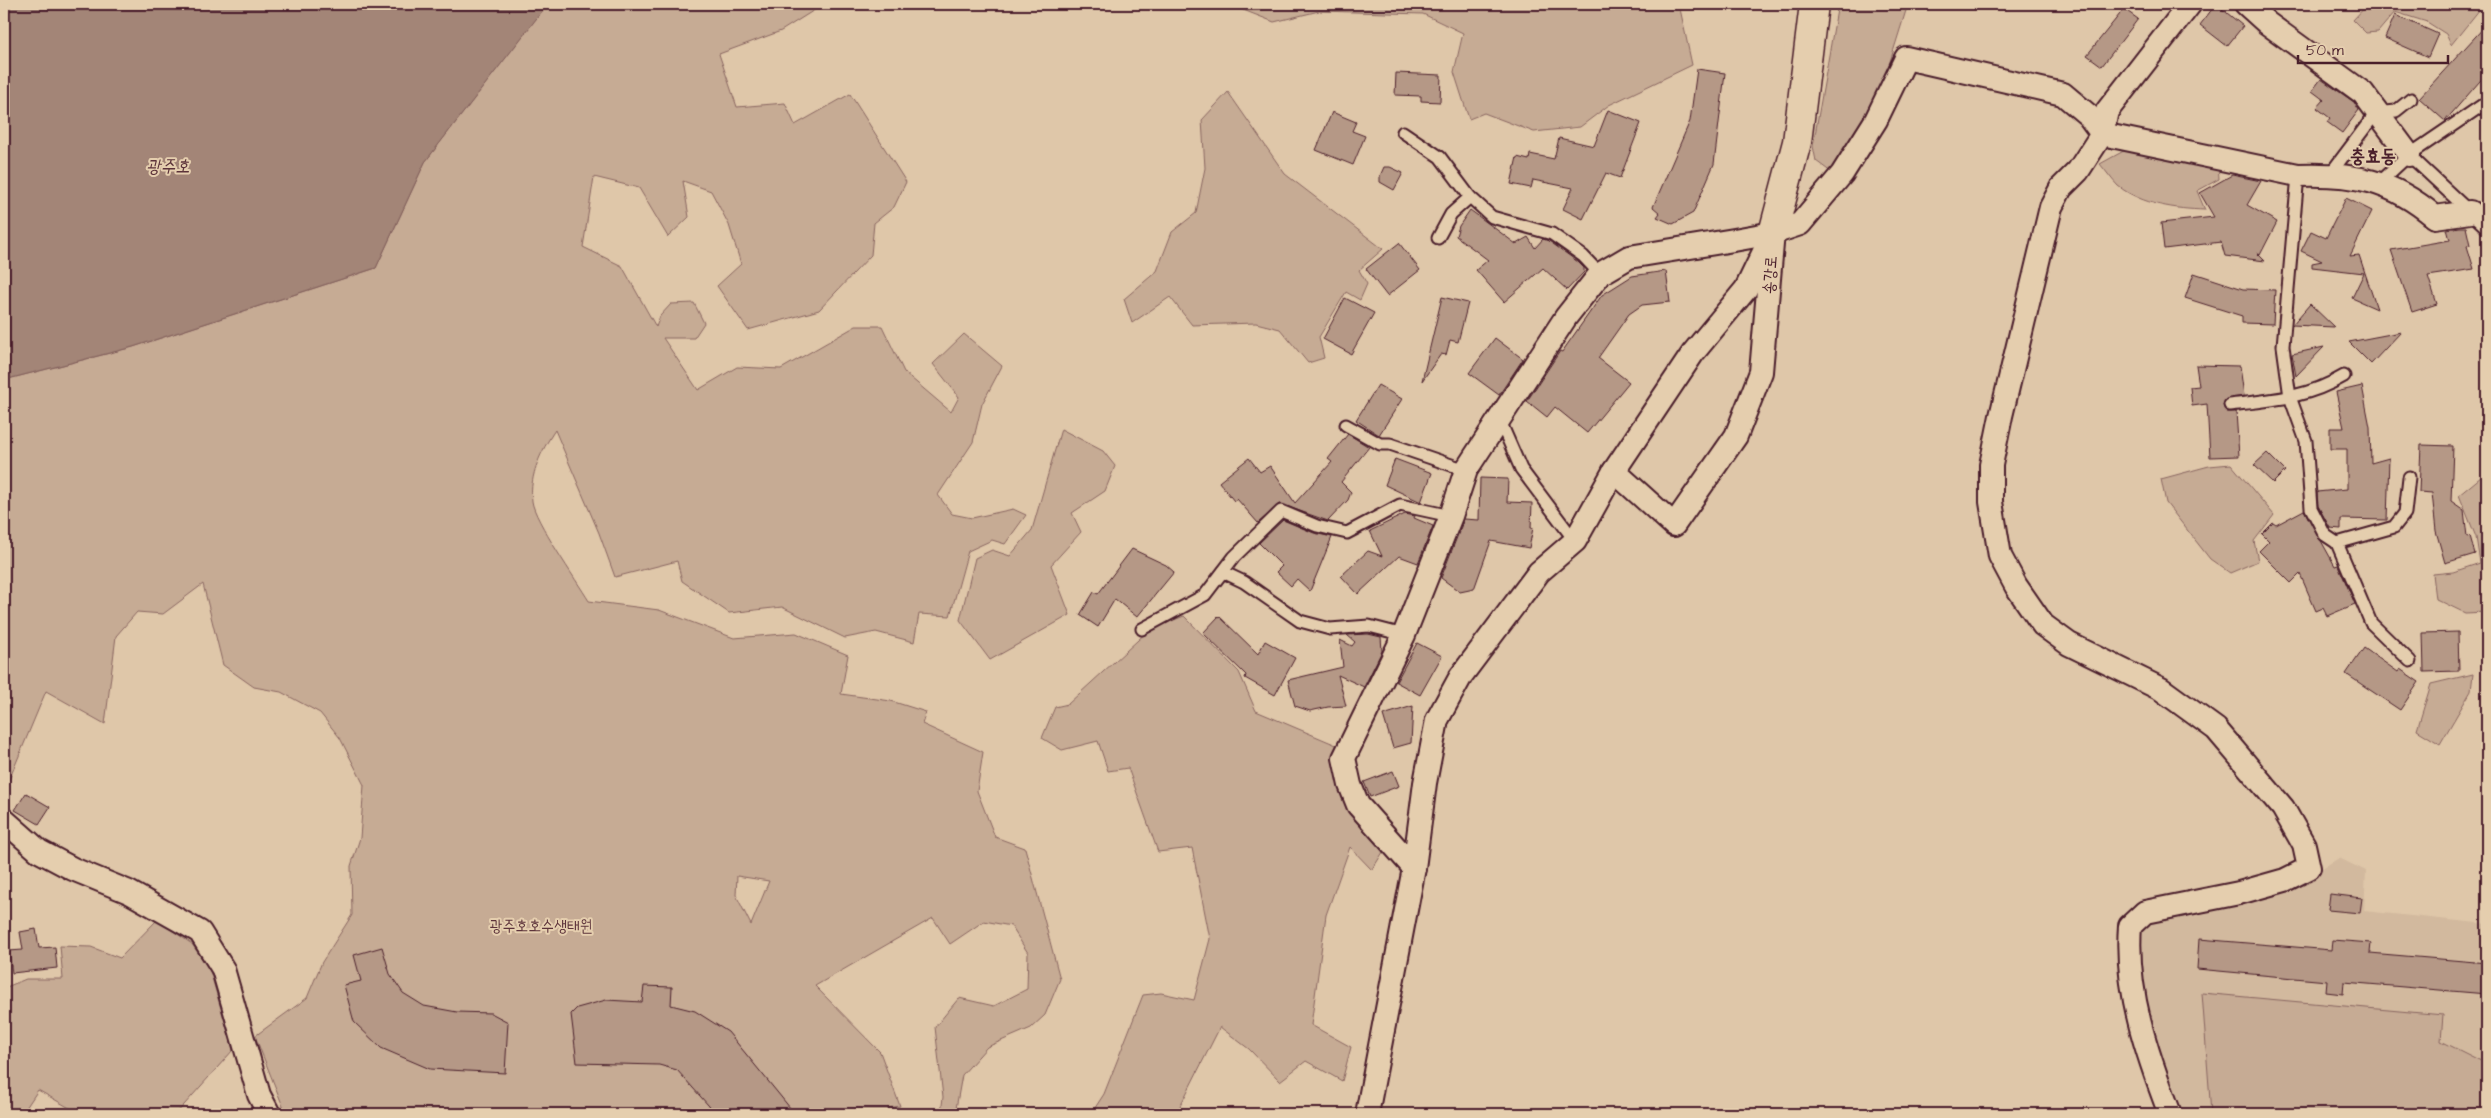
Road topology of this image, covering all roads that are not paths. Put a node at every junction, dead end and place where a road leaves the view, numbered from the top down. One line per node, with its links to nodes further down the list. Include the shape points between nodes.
1 (1814, 4): 16 (main road, 송강로, via 1797,142)
2 (2190, 4): 8 (street, via 2107,111)
3 (2246, 4): 6 (street, via 2363,93)
4 (2412, 99): 6 (lane, via 2396,111)
5 (2487, 102): 9 (lane)
6 (2376, 113): 9 (street); 10 (lane)
7 (1403, 132): 13 (lane, via 1440,157)
8 (2102, 134): 11 (street); 16 (street, via 2088,115 2063,94 1906,58 1876,120 1842,174 1800,224); 38 (street, via 2078,171 2061,188 2051,207 2039,252 1991,464 1991,502 2000,556 2016,586 2044,625 2069,644 2161,689 2216,729 2283,808 2304,845 2309,868 2285,880 2239,894 2145,912 2130,926 2131,978 2144,1044)
9 (2409, 155): 12 (lane); 14 (lane)
10 (2330, 174): 11 (street); 12 (street)
11 (2298, 175): 20 (lane, via 2283,346)
12 (2380, 183): 14 (street, via 2413,198 2435,217)
13 (1470, 197): 17 (lane, via 1451,214); 18 (lane, via 1492,217 1552,234 1583,256)
14 (2470, 212): 15 (lane)
15 (2487, 228)
16 (1772, 233): 18 (street, via 1629,257); 25 (street, via 1746,289 1693,353); 25 (street, 송강로, via 1761,372 1736,436 1674,525)
17 (1438, 238)
18 (1600, 274): 22 (street, via 1566,317)
19 (2344, 376): 20 (lane, via 2324,388)
20 (2290, 397): 21 (lane); 29 (lane, via 2306,441 2311,508 2325,535)
21 (2230, 406)
22 (1500, 421): 24 (street); 28 (lane, via 1520,470)
23 (1346, 425): 24 (lane, via 1380,444 1390,444)
24 (1466, 470): 27 (street)
25 (1614, 471): 28 (street)
26 (2409, 477): 29 (lane, via 2405,513 2394,527)
27 (1451, 516): 30 (lane, via 1400,505 1347,533 1317,526 1282,510); 32 (street)
28 (1575, 540): 35 (street, via 1540,572 1461,676 1437,720 1424,783)
29 (2337, 543): 33 (lane, via 2371,623)
30 (1222, 572): 31 (lane, via 1205,595); 32 (lane, via 1244,582 1300,621 1330,628 1369,626)
31 (1142, 629)
32 (1404, 635): 35 (street, via 1344,758 1358,805)
33 (2410, 660)
34 (4, 820): 36 (street, via 39,851 73,870 129,892 200,932 222,969 259,1094)
35 (1414, 868): 37 (street)
36 (269, 1114)
37 (1367, 1114)
38 (2170, 1114)

